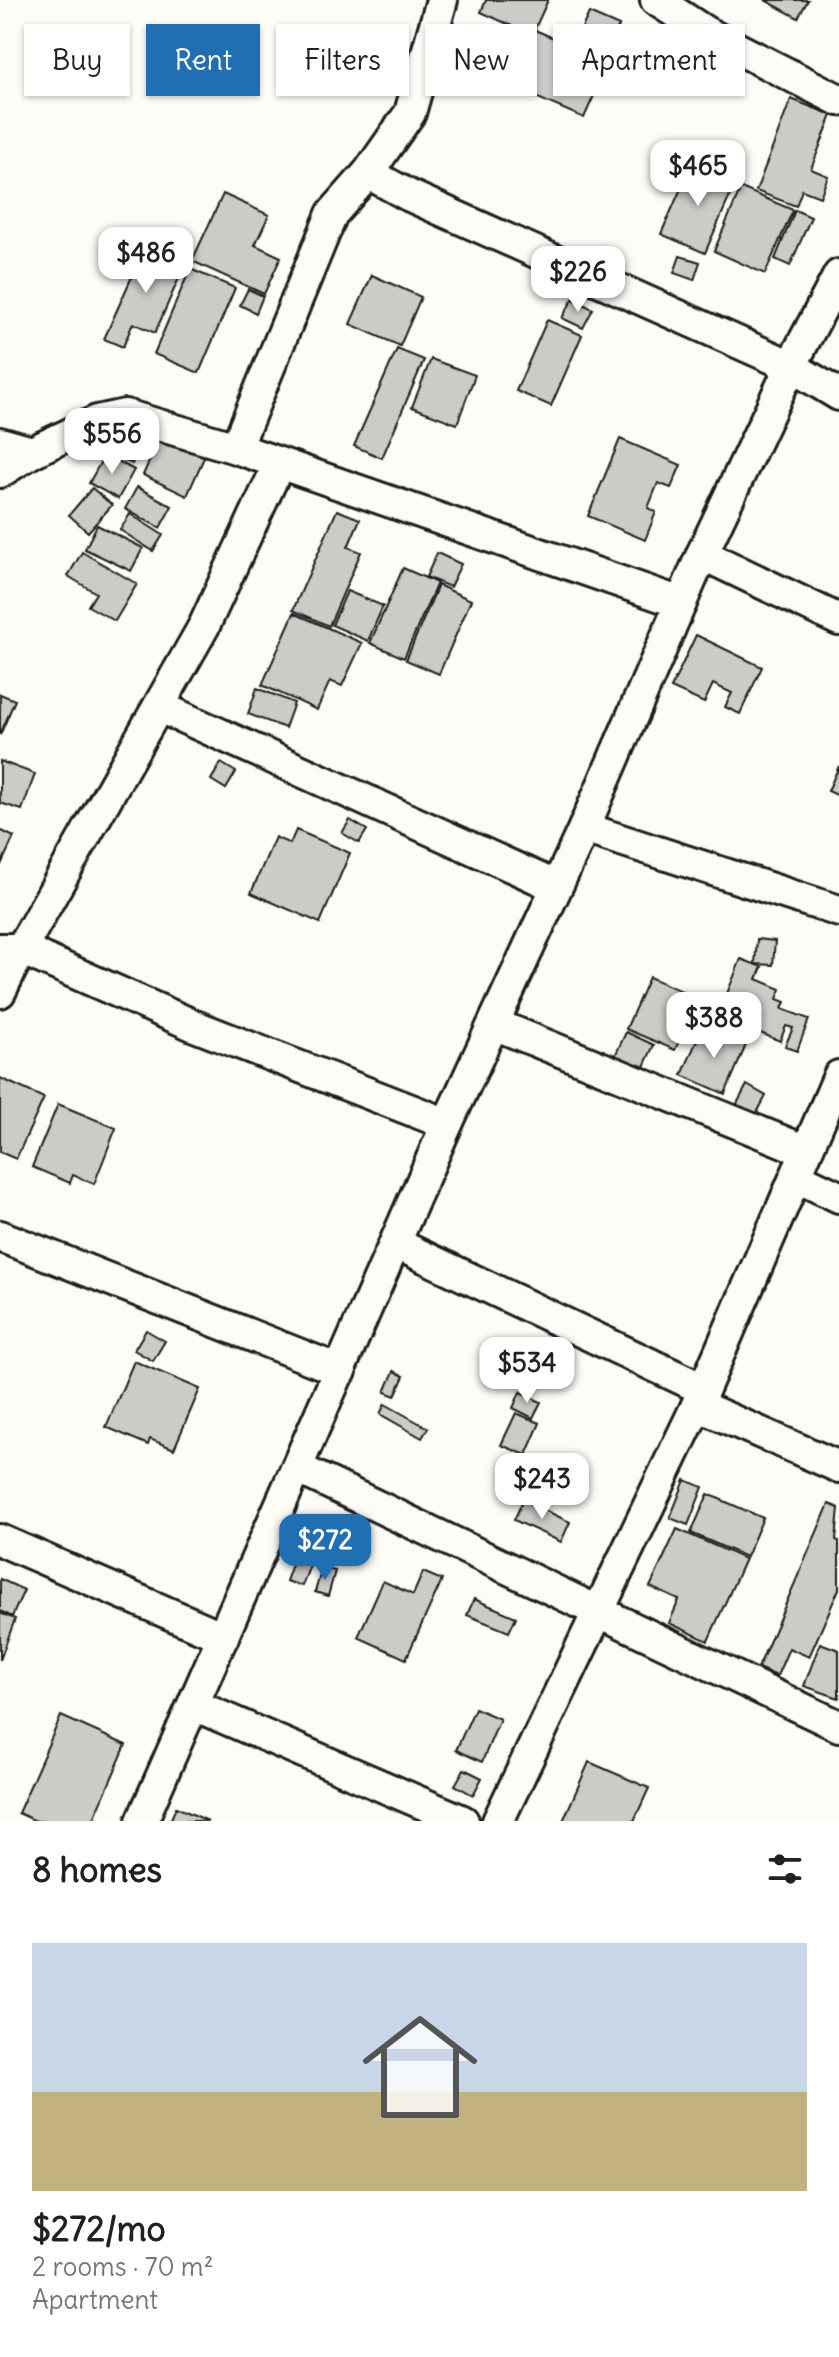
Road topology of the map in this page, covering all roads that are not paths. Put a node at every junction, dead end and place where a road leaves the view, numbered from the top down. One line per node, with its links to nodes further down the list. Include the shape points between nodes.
1 (442, 0): 4 (street, via 410,113)
2 (656, 0): 3 (street, via 707,33)
3 (839, 100)
4 (368, 173): 6 (street); 9 (street, via 332,214)
5 (839, 275): 6 (street)
6 (791, 366): 7 (street); 13 (street)
7 (839, 395)
8 (0, 443): 10 (street)
9 (236, 448): 10 (street, via 125,415 97,421); 11 (street)
10 (32, 452): 12 (street)
11 (279, 464): 14 (street); 16 (street)
12 (0, 472)
13 (702, 554): 14 (street); 15 (street)
14 (681, 603): 17 (street)
15 (839, 620)
16 (160, 707): 18 (street); 20 (street)
17 (584, 828): 18 (street); 19 (street)
18 (555, 886): 22 (street)
19 (839, 911)
20 (11, 949): 21 (street); 24 (street)
21 (0, 992)
22 (494, 1024): 24 (street); 25 (street)
23 (839, 1076): 25 (street)
24 (447, 1124): 28 (street)
25 (801, 1164): 26 (street); 30 (street)
26 (839, 1197)
27 (0, 1236): 29 (street)
28 (397, 1244): 29 (street); 30 (street)
29 (341, 1371): 32 (street)
30 (700, 1397): 31 (street); 34 (street)
31 (839, 1467)
32 (297, 1468): 34 (street); 35 (street)
33 (0, 1540): 35 (street)
34 (597, 1609): 37 (street); 40 (street)
35 (223, 1637): 36 (street)
36 (194, 1705): 38 (street); 39 (street)
37 (839, 1726)
38 (142, 1821)
39 (463, 1821)
40 (498, 1821)

